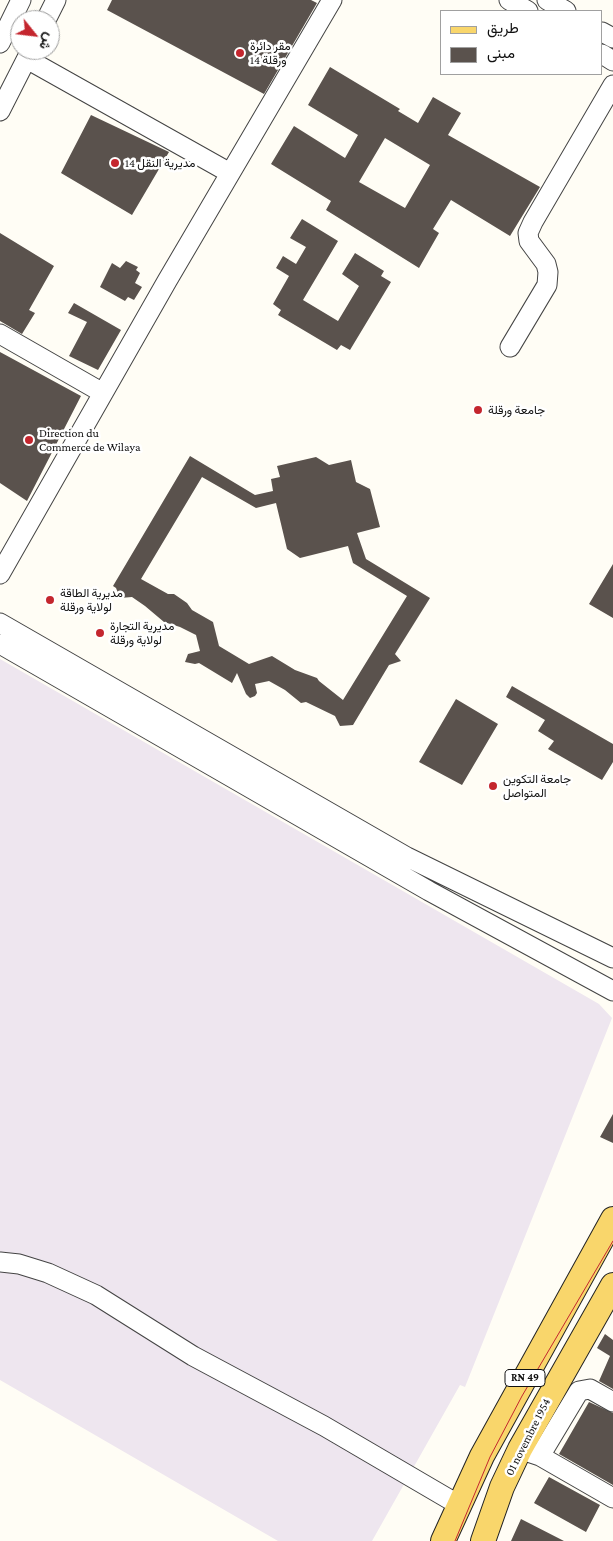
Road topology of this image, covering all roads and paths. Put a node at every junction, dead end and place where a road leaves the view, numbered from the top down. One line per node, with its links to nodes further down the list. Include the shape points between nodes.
1 (22, 0): 5 (street)
2 (332, 0): 10 (street)
3 (509, 0): 4 (street)
4 (526, 10)
5 (0, 43)
6 (26, 60): 9 (street)
7 (38, 60): 10 (street)
8 (613, 85): 12 (street, via 528,233 529,241 546,264 547,286)
9 (0, 111)
10 (230, 173): 13 (street)
11 (0, 334): 13 (street)
12 (510, 347)
13 (103, 393): 14 (street)
14 (0, 574)
15 (0, 623): 17 (street)
16 (0, 644): 18 (street)
17 (250, 767): 18 (street); 19 (street)
18 (241, 784): 19 (street)
19 (355, 837): 20 (street, via 407,857); 21 (street, via 429,891)
20 (613, 958)
21 (613, 991)
22 (613, 1219): 30 (main road, RN 49, via 482,1456)
23 (0, 1262): 30 (street, via 48,1273 96,1295 193,1356 324,1426)
24 (613, 1285): 25 (main road, 01 novembre 1954 / RN 49)
25 (568, 1363): 26 (street); 28 (main road, 01 novembre 1954 / RN 49)
26 (590, 1389): 27 (street); 28 (street, via 583,1389 576,1395)
27 (613, 1402)
28 (530, 1453): 29 (street); 32 (main road, 01 novembre 1954 / RN 49, via 502,1487)
29 (613, 1498)
30 (459, 1505): 31 (main road, RN 49)
31 (443, 1541)
32 (482, 1541)

